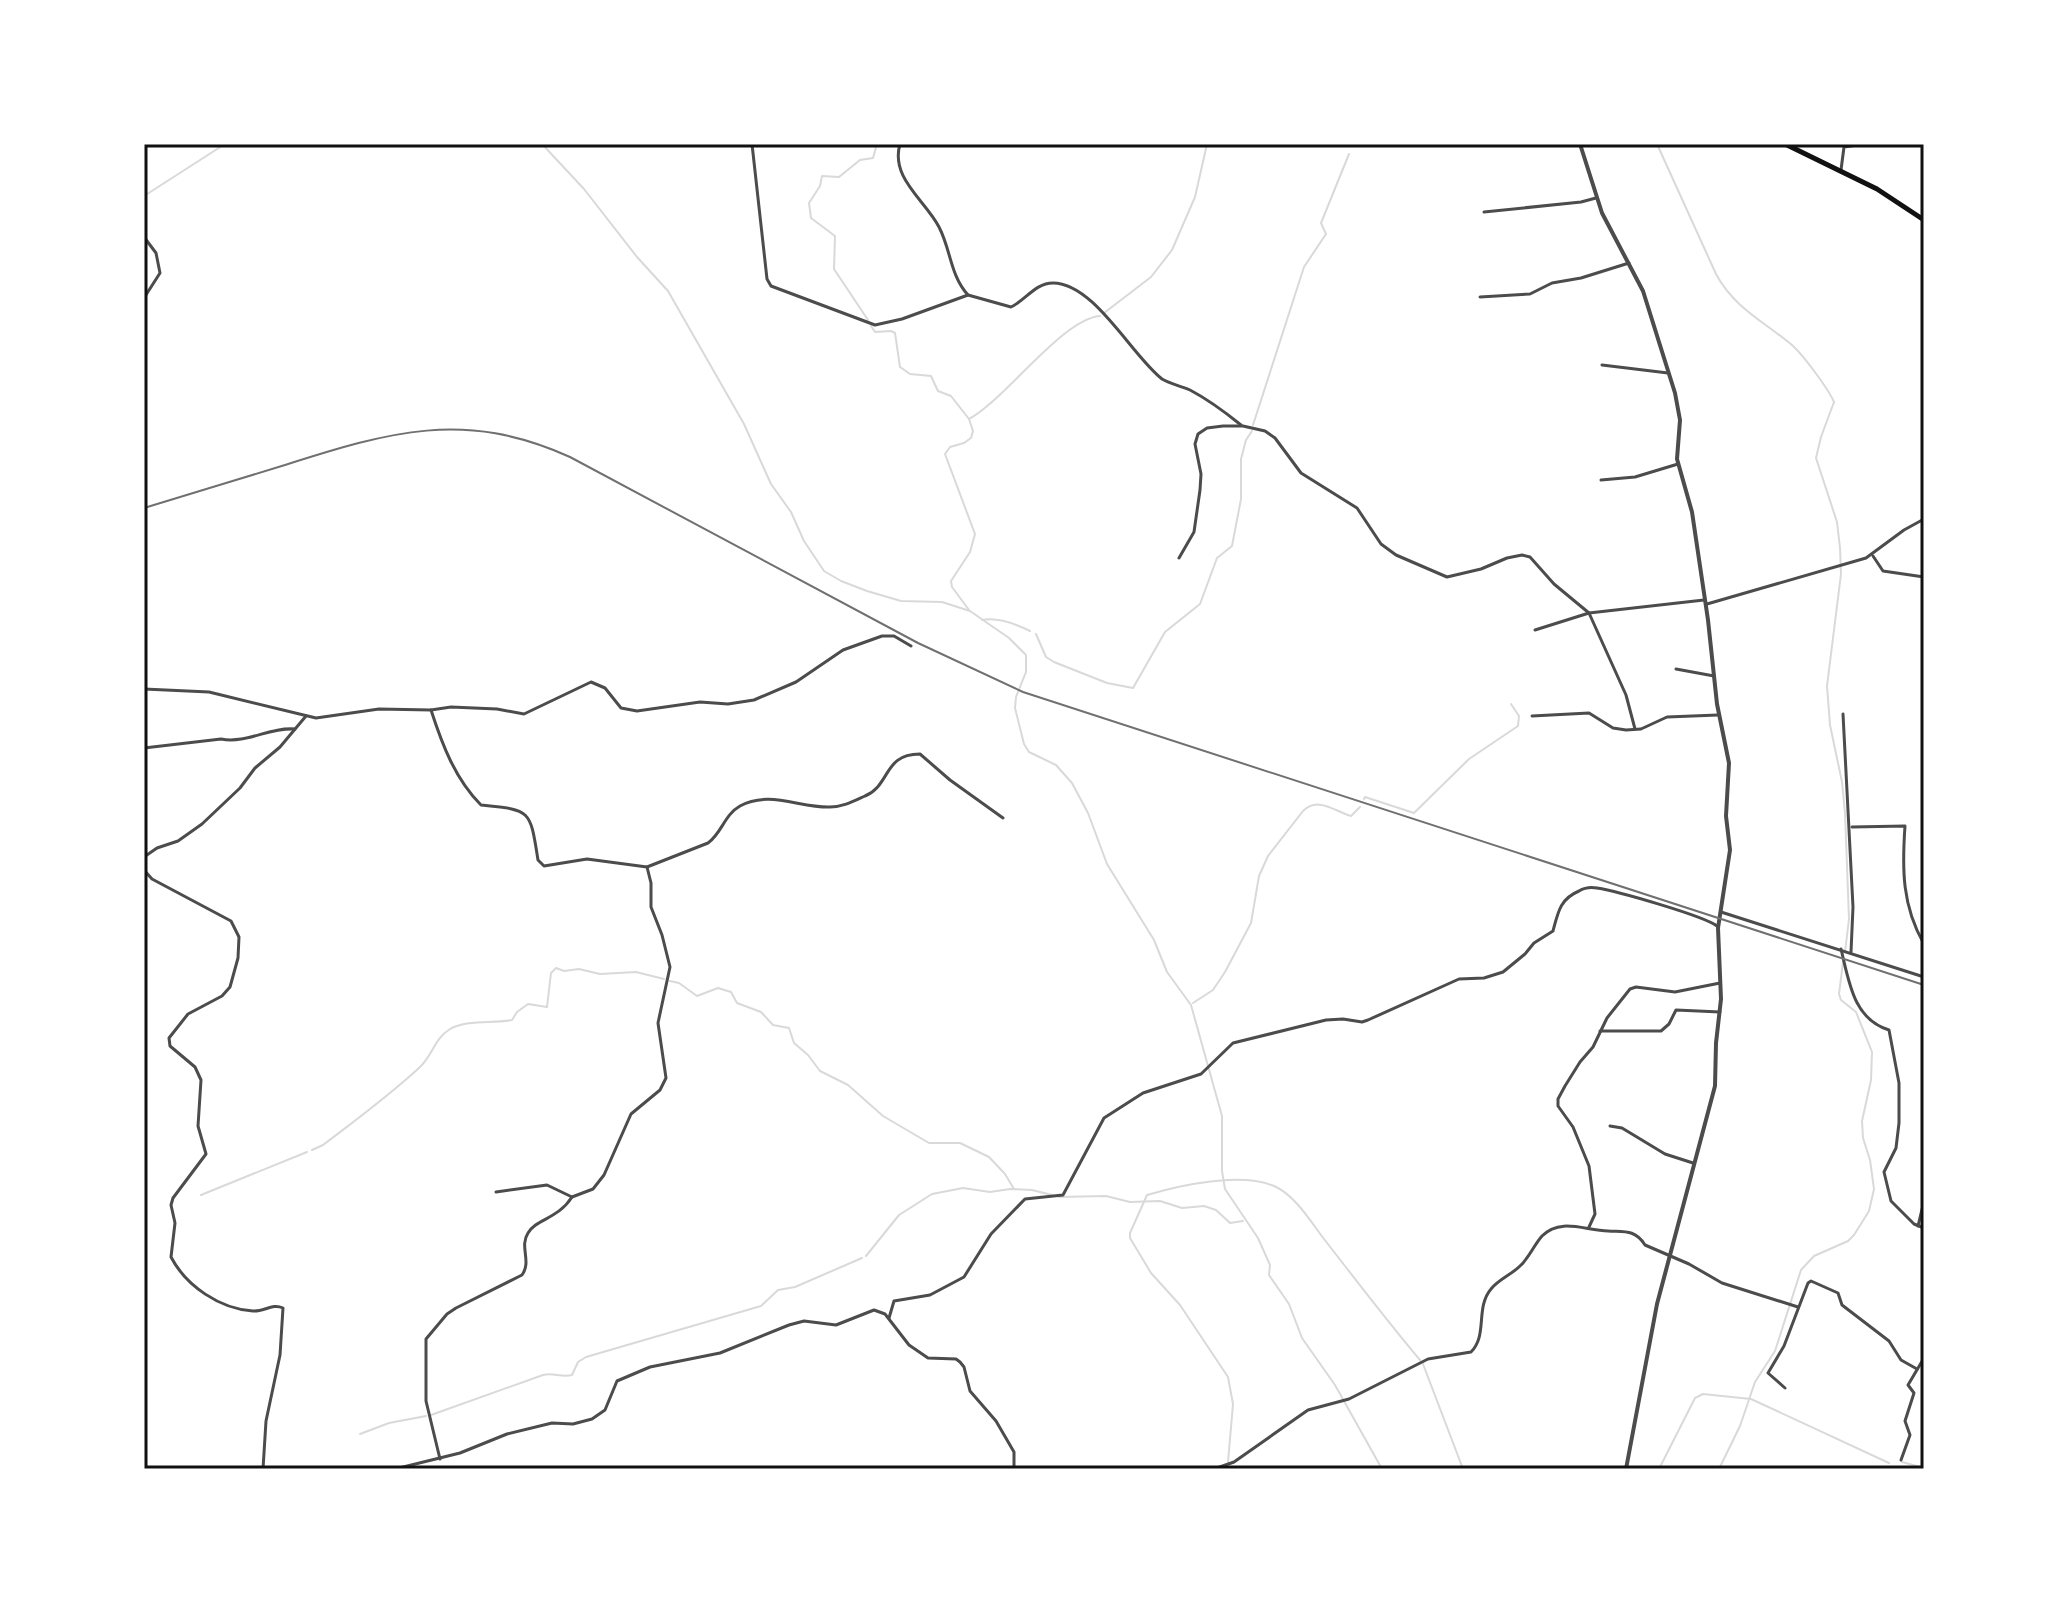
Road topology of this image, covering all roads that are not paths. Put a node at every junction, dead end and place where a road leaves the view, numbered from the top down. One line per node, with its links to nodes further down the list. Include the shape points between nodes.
1 (752, 144): 12 (street, via 771,286 875,325)
2 (900, 144): 12 (street, via 904,178 939,227 954,274)
3 (1580, 144): 7 (street)
4 (1785, 144): 6 (main road)
5 (1864, 144): 6 (street, via 1844,147)
6 (1841, 170): 9 (main road)
7 (1596, 198): 8 (street); 11 (street)
8 (1484, 212)
9 (1924, 220)
10 (144, 237): 14 (street, via 156,253 160,273)
11 (1629, 263): 13 (street, via 1557,281 1530,294); 16 (street)
12 (968, 295): 17 (street, via 1011,307 1042,285 1069,287 1108,319 1163,379 1198,394)
13 (1480, 297)
14 (144, 298)
15 (1602, 365): 16 (street)
16 (1668, 373): 18 (street, via 1679,410)
17 (1243, 426): 22 (street, via 1213,427 1195,439 1200,490 1194,532); 25 (street, via 1271,434 1301,473 1357,508 1392,552 1447,577 1527,556)
18 (1678, 464): 19 (street); 24 (street, via 1692,512)
19 (1601, 480)
20 (1924, 519): 21 (street)
21 (1873, 556): 23 (street, via 1883,571); 24 (street)
22 (1179, 558)
23 (1924, 577)
24 (1705, 602): 25 (street); 29 (street)
25 (1589, 613): 26 (street); 37 (street, via 1626,695)
26 (1535, 630)
27 (911, 646): 31 (street, via 882,636 843,650 781,690 736,704 700,702 632,711 591,682 524,714 480,708)
28 (1676, 669): 29 (street)
29 (1714, 676): 33 (street)
30 (144, 689): 34 (street, via 209,692)
31 (431, 710): 34 (street); 42 (street, via 463,784 481,805 507,806 527,817 540,863 587,859)
32 (1843, 714): 40 (street)
33 (1718, 715): 37 (street, via 1667,717); 44 (street, via 1729,774 1730,850)
34 (306, 716): 36 (street)
35 (1532, 716): 37 (street, via 1589,713 1613,728)
36 (295, 729): 38 (street, via 233,741); 41 (street, via 202,824)
37 (1635, 729)
38 (144, 748)
39 (1003, 818): 42 (street, via 920,754 913,754 889,767 875,792 842,805 747,802 727,815 708,843)
40 (1850, 827): 46 (street, via 1905,826 1903,887); 48 (street)
41 (144, 857)
42 (647, 867): 56 (street, via 651,907 670,967 658,1023 666,1078 660,1090 631,1114 593,1189)
43 (144, 870): 69 (street, via 231,921 239,937 230,987 188,1014 169,1038 170,1046 195,1067 201,1080 198,1126 206,1154 173,1198 171,1257 209,1297 251,1311 283,1308)
44 (1721, 912): 45 (street); 47 (street)
45 (1718, 928): 50 (street); 63 (street, via 1716,923 1641,900 1587,888 1559,905 1553,931 1503,972 1459,979 1362,1022 1326,1020 1237,1041 1201,1074 1143,1093 1109,1115 1063,1195 1025,1199 991,1234 964,1277 930,1295 894,1301)
46 (1924, 944)
47 (1841, 949): 48 (street); 58 (street, via 1862,1012 1889,1030 1899,1083 1899,1123 1896,1148 1884,1172 1891,1201)
48 (1851, 952): 49 (street)
49 (1924, 977)
50 (1721, 983): 51 (street); 52 (street, via 1669,993 1633,987)
51 (1720, 1012): 52 (street, via 1676,1010 1669,1024 1656,1032); 54 (street, via 1715,1086)
52 (1600, 1031): 59 (street, via 1557,1103 1589,1166 1595,1214)
53 (1610, 1126): 54 (street)
54 (1693, 1163): 61 (street)
55 (496, 1192): 56 (street, via 547,1185)
56 (572, 1197): 67 (street, via 526,1235 527,1266 522,1275 447,1314 426,1339 426,1401)
57 (1924, 1201): 58 (street)
58 (1918, 1226): 60 (street)
59 (1589, 1227): 61 (street, via 1627,1231); 72 (street, via 1550,1230 1522,1265 1492,1288 1471,1352 1428,1359 1349,1399 1308,1410 1234,1462)
60 (1924, 1228)
61 (1669, 1256): 62 (street, via 1722,1283); 73 (street)
62 (1798, 1307): 65 (street, via 1809,1282 1834,1290 1842,1305); 66 (street, via 1768,1373)
63 (889, 1318): 67 (street, via 874,1310 836,1325 804,1321 720,1353 650,1367 617,1381 605,1410 592,1419 507,1434); 71 (street, via 909,1345 928,1358 956,1359 964,1367 970,1391 1014,1452)
64 (1924, 1358): 65 (street)
65 (1917, 1369): 68 (street, via 1908,1385 1914,1393 1905,1421 1910,1435)
66 (1785, 1388)
67 (440, 1459): 70 (street)
68 (1901, 1460)
69 (263, 1469)
70 (395, 1469)
71 (1014, 1469)
72 (1214, 1469)
73 (1626, 1469)

